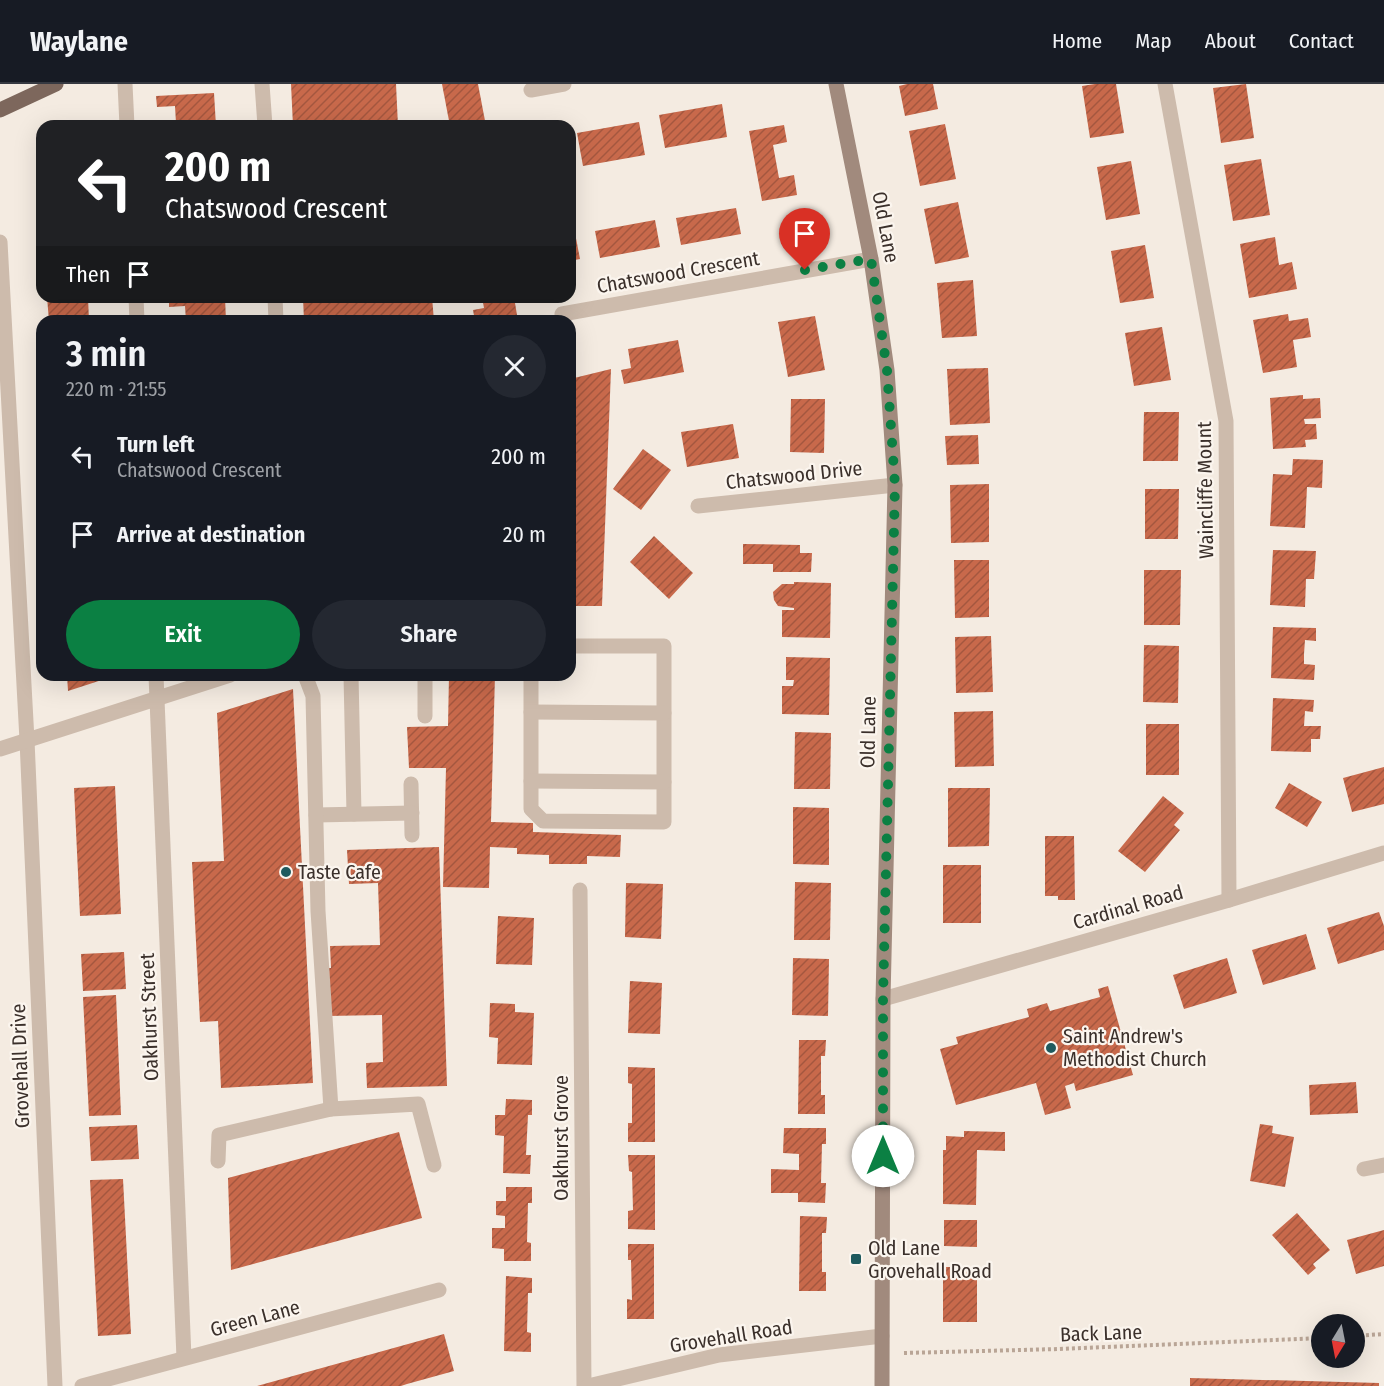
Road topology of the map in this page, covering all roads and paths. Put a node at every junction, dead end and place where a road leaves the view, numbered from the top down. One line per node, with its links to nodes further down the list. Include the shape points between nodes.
1 (56, 84): 8 (main road)
2 (125, 84): 9 (street)
3 (262, 84): 10 (street)
4 (564, 84): 7 (street)
5 (836, 84): 12 (street, Old Lane)
6 (1165, 84): 38 (street, Waincliffe Mount, via 1226,421)
7 (531, 90)
8 (0, 110)
9 (127, 120)
10 (265, 120)
11 (0, 242): 27 (street, Grovehall Drive)
12 (871, 259): 13 (street, Chatswood Crescent); 14 (street, Old Lane, via 887,370)
13 (562, 314)
14 (895, 485): 15 (street, Chatswood Drive); 39 (street, Old Lane)
15 (698, 506)
16 (576, 646): 25 (street, via 664,646)
17 (156, 681): 23 (street, Oakhurst Street)
18 (211, 681): 23 (street)
19 (307, 681): 34 (street, via 313,696)
20 (351, 681): 33 (street)
21 (425, 681): 26 (street)
22 (531, 681): 24 (street)
23 (157, 698): 27 (street); 51 (street, Oakhurst Street)
24 (531, 712): 25 (street); 29 (street)
25 (664, 713): 30 (street)
26 (425, 716)
27 (27, 740): 28 (street); 52 (street, Grovehall Drive)
28 (0, 749)
29 (531, 782): 30 (street); 30 (street, via 531,809 543,821 664,822)
30 (664, 782)
31 (411, 784): 32 (street)
32 (412, 813): 33 (street); 35 (street)
33 (354, 814): 34 (street)
34 (316, 815): 40 (street)
35 (412, 835)
36 (1384, 853): 38 (street, Cardinal Road)
37 (580, 890): 54 (street, Oakhurst Grove)
38 (1229, 900): 39 (street, Cardinal Road)
39 (883, 999): 48 (street, Old Lane)
40 (331, 1109): 41 (street, via 219,1135); 42 (street, via 418,1104)
41 (218, 1161)
42 (434, 1165)
43 (1384, 1165): 44 (street)
44 (1364, 1169)
45 (439, 1290): 51 (street, Green Lane)
46 (1384, 1334): 47 (path)
47 (1365, 1335)
48 (882, 1336): 50 (street, Old Lane); 54 (street, Grovehall Road, via 719,1355)
49 (1311, 1338): 50 (path, Back Lane)
50 (882, 1353): 55 (street, Old Lane)
51 (184, 1358): 53 (street, Green Lane)
52 (55, 1386)
53 (82, 1386)
54 (586, 1386)
55 (882, 1386)

